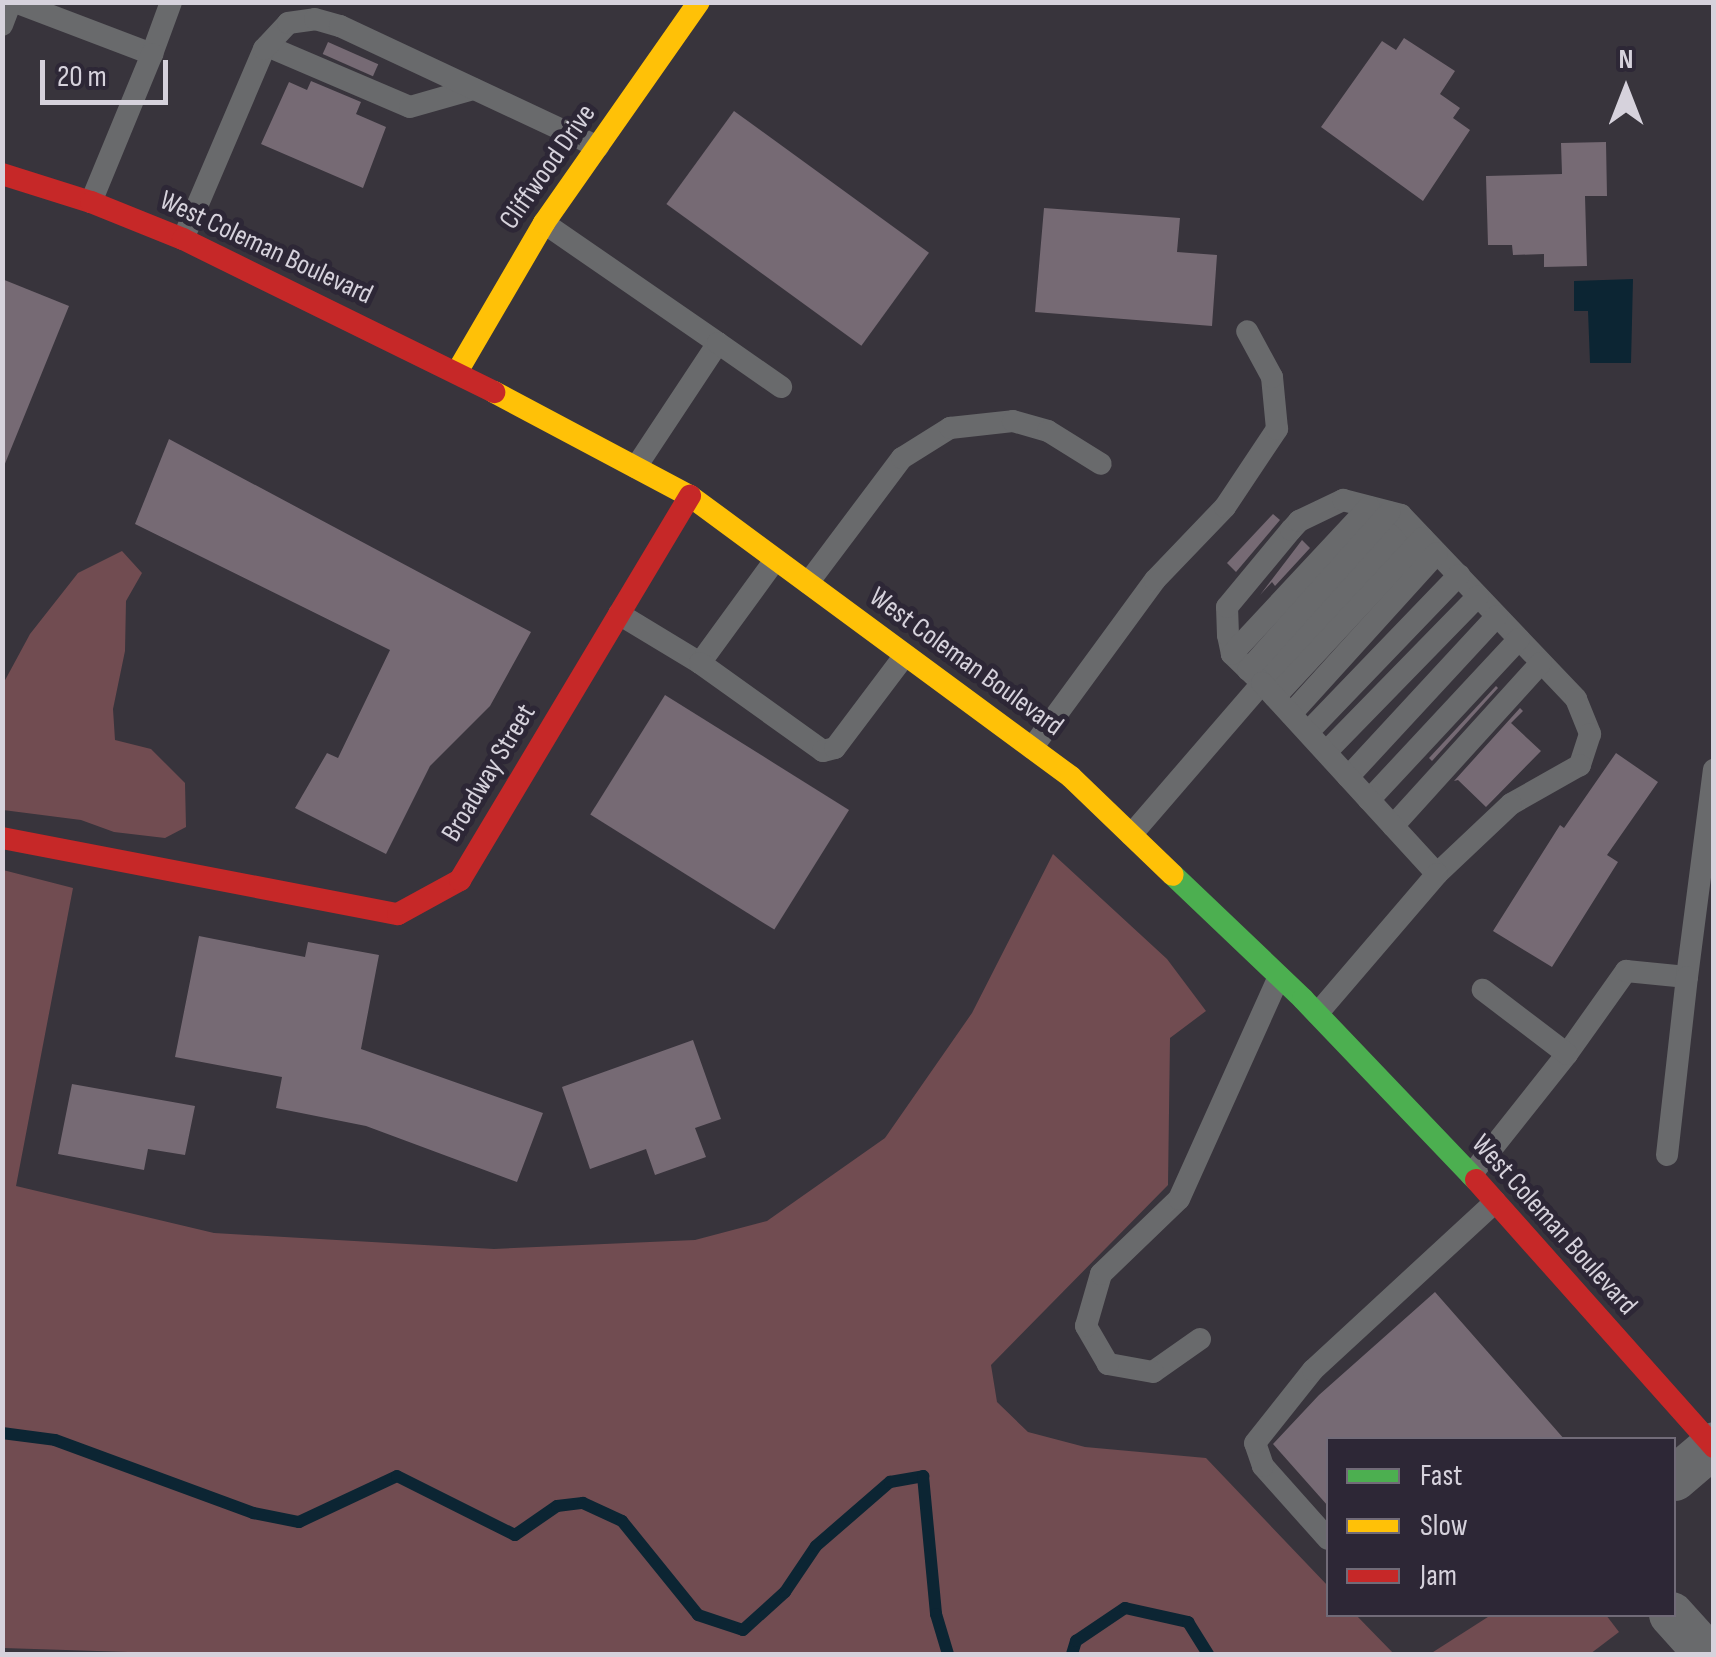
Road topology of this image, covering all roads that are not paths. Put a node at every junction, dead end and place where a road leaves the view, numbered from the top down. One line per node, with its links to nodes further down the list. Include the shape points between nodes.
1 (13, 2): 4 (lane); 6 (lane)
2 (172, 2): 6 (lane)
3 (699, 2): 8 (main road, Cliffwood Drive)
4 (2, 25)
5 (266, 46): 7 (lane, via 410,107); 7 (lane, via 288,23 314,20 385,44); 12 (lane)
6 (152, 54): 10 (lane)
7 (473, 89): 8 (lane)
8 (598, 147): 11 (main road, Cliffwood Drive)
9 (2, 174): 10 (main road, West Coleman Boulevard)
10 (91, 202): 12 (main road, West Coleman Boulevard)
11 (544, 222): 14 (lane); 15 (main road, Cliffwood Drive)
12 (183, 239): 15 (main road, West Coleman Boulevard)
13 (1247, 331): 32 (lane, via 1272,377 1277,429 1226,507 1155,580)
14 (718, 343): 16 (lane); 18 (lane)
15 (457, 372): 18 (main road, West Coleman Boulevard)
16 (781, 387)
17 (1101, 464): 23 (lane, via 1048,430 1012,421 950,428 902,458)
18 (636, 468): 19 (main road, West Coleman Boulevard)
19 (690, 496): 21 (main road, West Coleman Boulevard); 25 (main road, Broadway Street)
20 (1405, 527): 22 (lane); 31 (lane); 31 (lane); 31 (lane); 31 (lane, via 1343,500 1299,521 1227,607)
21 (776, 559): 23 (main road, West Coleman Boulevard); 29 (lane)
22 (1459, 576): 24 (lane); 31 (lane)
23 (808, 583): 28 (main road, West Coleman Boulevard)
24 (1478, 596): 26 (lane); 33 (lane)
25 (619, 614): 29 (lane); 39 (main road, Broadway Street, via 460,880 398,914)
26 (1497, 616): 27 (lane); 35 (lane)
27 (1519, 638): 30 (lane); 36 (lane)
28 (905, 655): 29 (lane, via 835,748 823,751); 32 (main road, West Coleman Boulevard)
29 (700, 663)
30 (1542, 663): 37 (lane); 40 (lane, via 1576,699 1590,734 1580,765 1512,804)
31 (1269, 691): 33 (lane); 38 (lane)
32 (1032, 748): 38 (main road, West Coleman Boulevard)
33 (1327, 751): 35 (lane)
34 (1714, 770): 42 (lane)
35 (1348, 777): 36 (lane)
36 (1369, 800): 37 (lane)
37 (1393, 826): 40 (lane)
38 (1131, 834): 41 (main road, West Coleman Boulevard)
39 (2, 838)
40 (1437, 874): 44 (lane)
41 (1279, 976): 44 (main road, West Coleman Boulevard); 49 (lane, via 1179,1199 1101,1274 1086,1326 1108,1364 1153,1372)
42 (1686, 976): 45 (lane, via 1626,971); 46 (lane)
43 (1483, 990): 45 (lane)
44 (1317, 1014): 47 (main road, West Coleman Boulevard)
45 (1567, 1054): 47 (lane)
46 (1668, 1155)
47 (1471, 1175): 48 (main road, West Coleman Boulevard)
48 (1495, 1202): 50 (main road, West Coleman Boulevard); 52 (lane, via 1313,1370 1256,1443 1263,1466)
49 (1200, 1339)
50 (1713, 1445): 51 (street)
51 (1676, 1476)
52 (1326, 1537)
53 (1675, 1617): 54 (street)
54 (1708, 1654)

